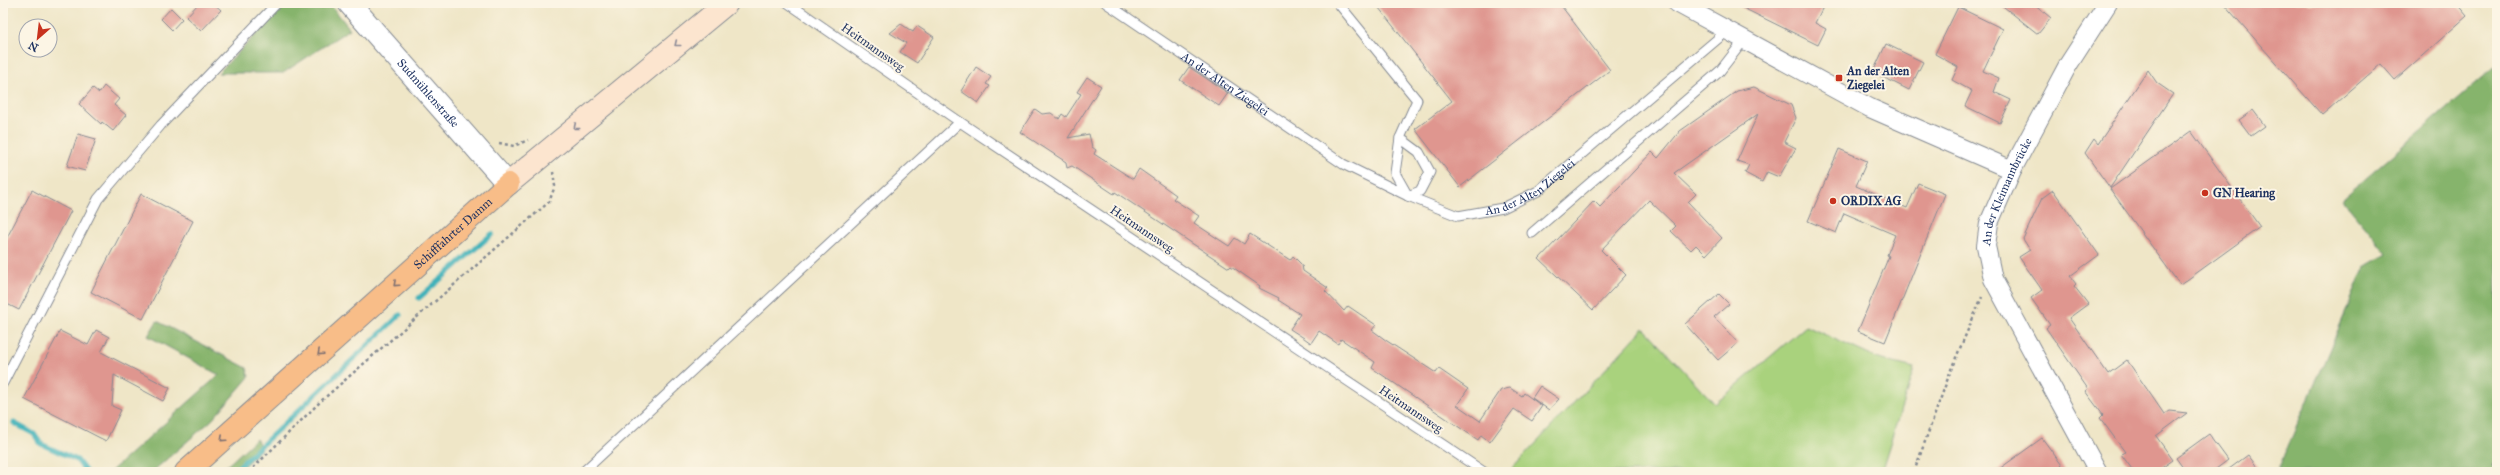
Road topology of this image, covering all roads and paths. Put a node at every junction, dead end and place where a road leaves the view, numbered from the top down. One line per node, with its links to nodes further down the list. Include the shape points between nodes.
1 (277, 3): 19 (lane, via 161,125 98,199)
2 (349, 3): 15 (street, Sudmühlenstraße)
3 (726, 3): 15 (main road, Schifffahrter Damm, one-way to 15)
4 (788, 3): 11 (lane, Heitmannsweg)
5 (1106, 3): 16 (lane, An der Alten Ziegelei, via 1343,164)
6 (1338, 3): 12 (lane, via 1417,100)
7 (1677, 3): 9 (street)
8 (2105, 4): 13 (street, An der Kleimannbrücke)
9 (1727, 31): 10 (street); 16 (lane, An der Alten Ziegelei, via 1538,192 1502,208 1458,216)
10 (1744, 40): 13 (street, via 1870,108); 17 (lane, via 1720,70)
11 (960, 122): 23 (lane); 24 (lane, Heitmannsweg)
12 (1400, 138): 16 (lane, via 1395,173); 16 (lane, via 1419,152 1430,172 1420,191)
13 (2012, 170): 18 (street, An der Kleimannbrücke, via 1989,223 1986,246)
14 (552, 171): 22 (path, via 555,186 549,202 321,401)
15 (508, 184): 21 (main road, Schifffahrter Damm, one-way to 21)
16 (1408, 196)
17 (1532, 233)
18 (1993, 279): 25 (path, via 1979,303 1952,367); 26 (street, An der Kleimannbrücke)
19 (3, 383)
20 (2497, 459): 27 (path)
21 (186, 472)
22 (249, 472)
23 (583, 472)
24 (1484, 472)
25 (1914, 472)
26 (2098, 472)
27 (2491, 472)

